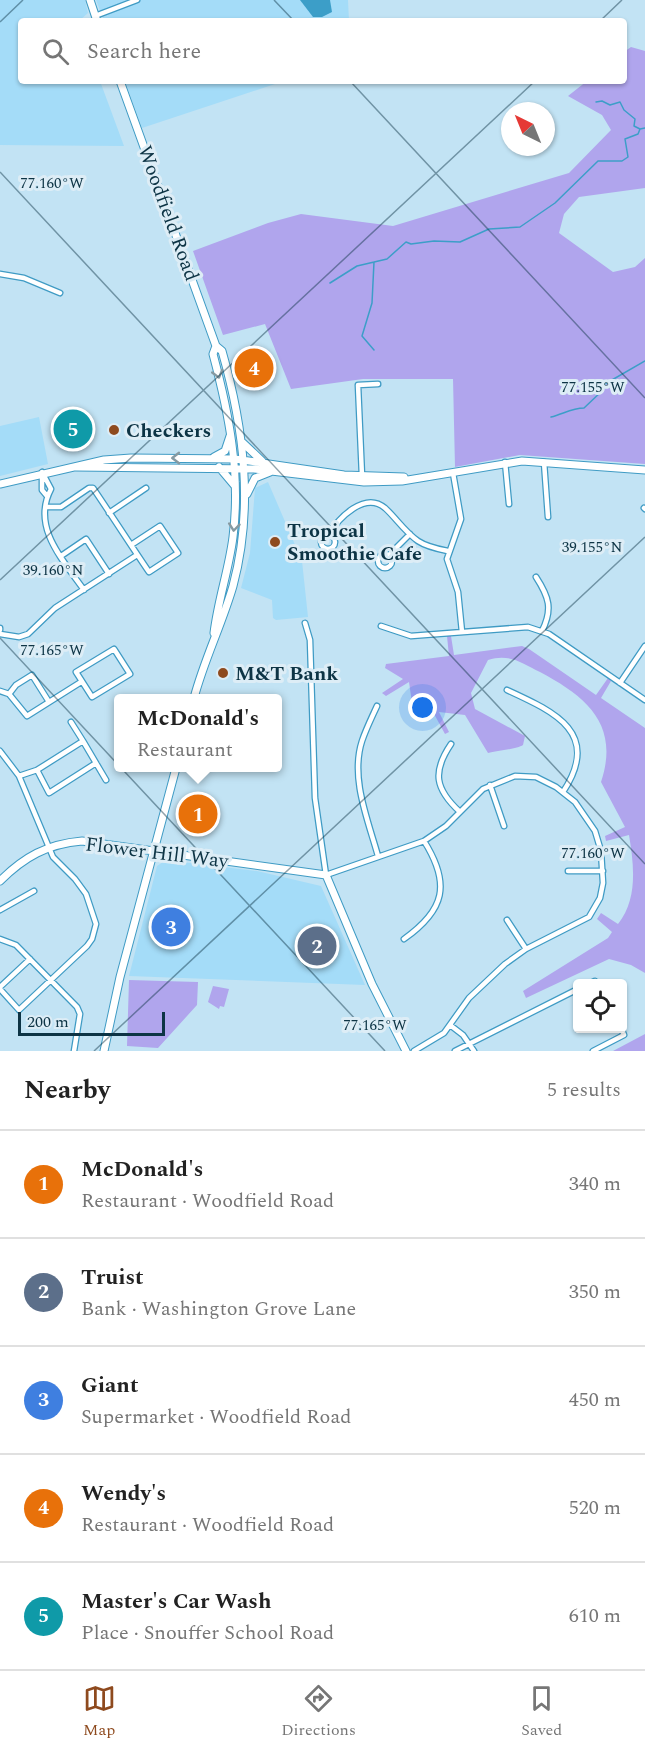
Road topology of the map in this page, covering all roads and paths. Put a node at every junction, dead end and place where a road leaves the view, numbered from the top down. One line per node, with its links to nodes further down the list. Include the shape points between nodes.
1 (90, 0): 3 (main road)
2 (137, 0): 4 (street)
3 (96, 18)
4 (98, 18)
5 (121, 84): 8 (main road, Woodfield Road)
6 (0, 274): 7 (street, via 24,278)
7 (60, 293)
8 (216, 346): 10 (main road, Woodfield Road, one-way to 10, via 213,354); 11 (main road, Woodfield Road, via 226,365)
9 (378, 384): 25 (street, via 358,385)
10 (231, 434): 12 (main road, via 225,451); 13 (main road, Woodfield Road)
11 (241, 441): 13 (main road, Woodfield Road); 14 (main road)
12 (211, 458): 13 (main road); 17 (main road, one-way to 17, via 122,459)
13 (239, 459): 14 (main road); 19 (main road, Woodfield Road); 20 (main road, Woodfield Road)
14 (262, 461): 25 (main road)
15 (544, 461): 16 (main road); 21 (main road); 34 (street)
16 (505, 462): 24 (main road); 31 (street)
17 (75, 467): 18 (main road); 23 (main road)
18 (219, 467): 19 (main road); 28 (main road)
19 (235, 468): 20 (main road); 28 (main road, Woodfield Road)
20 (244, 468): 22 (main road); 30 (main road, Woodfield Road)
21 (645, 470)
22 (272, 471): 26 (main road, via 344,481); 30 (main road, via 255,478)
23 (42, 472): 27 (main road); 32 (street)
24 (453, 473): 26 (main road); 38 (street, via 461,519)
25 (362, 476): 26 (main road)
26 (405, 479)
27 (0, 484)
28 (236, 487): 50 (main road, Woodfield Road, one-way to 50, via 233,539)
29 (146, 488): 33 (street)
30 (246, 496): 50 (main road, Woodfield Road, via 238,566 222,622)
31 (509, 504)
32 (47, 507): 33 (street, via 61,507 91,488); 41 (street, via 46,532)
33 (109, 513): 37 (street)
34 (548, 517)
35 (410, 534): 36 (street, via 384,507 373,503 354,508); 38 (street, via 424,545); 40 (street)
36 (329, 535)
37 (131, 545): 39 (street); 39 (street, via 160,526 178,553 149,572)
38 (448, 551): 49 (street)
39 (137, 555): 42 (street)
40 (389, 555)
41 (61, 556): 42 (street, via 86,539); 44 (street)
42 (109, 574): 44 (street)
43 (536, 577): 48 (street, via 550,605)
44 (84, 590): 47 (street, via 55,608 28,634 19,637)
45 (305, 623): 80 (street, via 310,640 318,831)
46 (381, 626): 49 (street, via 411,636)
47 (0, 631)
48 (543, 631): 49 (street, via 513,627); 53 (street)
49 (462, 632)
50 (214, 635): 57 (main road, Woodfield Road)
51 (645, 646): 53 (street)
52 (81, 682): 52 (street, via 76,672 114,649 130,674 92,698); 59 (street)
53 (620, 683): 58 (street)
54 (507, 690): 71 (street, via 550,711 573,735 578,763)
55 (0, 691): 56 (street)
56 (9, 694): 59 (street, via 27,716); 59 (street, via 32,675)
57 (196, 694)
58 (645, 700)
59 (49, 702)
60 (377, 706): 77 (street, via 362,741 358,772)
61 (71, 722): 62 (street)
62 (83, 741): 65 (street); 66 (street)
63 (451, 744): 72 (street, via 438,766 438,779 444,796)
64 (0, 751): 68 (street)
65 (96, 763): 66 (street, via 49,793); 69 (street)
66 (37, 770): 68 (street)
67 (175, 772): 76 (main road)
68 (19, 776): 75 (street)
69 (106, 780)
70 (489, 785): 71 (street, via 526,776); 72 (street); 73 (street)
71 (563, 792): 78 (street, via 595,831)
72 (460, 812): 74 (street)
73 (504, 826)
74 (424, 841): 77 (street); 86 (street, via 439,869 441,891 429,919)
75 (48, 847): 76 (main road, Flower Hill Way, via 82,841); 81 (main road, Flower Hill Way, via 17,865); 89 (street, via 81,886 96,924 87,946)
76 (154, 850): 80 (main road, Flower Hill Way); 96 (main road)
77 (378, 856): 80 (street)
78 (603, 870): 79 (street); 87 (street, via 600,898 589,917)
79 (568, 871)
80 (326, 875): 97 (main road, via 372,984)
81 (0, 881)
82 (34, 891): 83 (street)
83 (0, 910)
84 (507, 921): 87 (street)
85 (0, 939): 88 (street, via 16,945)
86 (405, 939)
87 (526, 949): 92 (street, via 485,981)
88 (30, 959): 89 (street); 90 (street)
89 (51, 980): 90 (street, via 19,1010); 95 (street, via 79,1010)
90 (0, 988)
91 (573, 992): 94 (street)
92 (450, 1025): 94 (street); 98 (street, via 436,1040)
93 (623, 1033): 101 (street)
94 (470, 1043): 99 (street); 100 (street)
95 (74, 1051)
96 (104, 1051)
97 (406, 1051)
98 (414, 1051)
99 (455, 1051)
100 (474, 1051)
101 (593, 1051)

